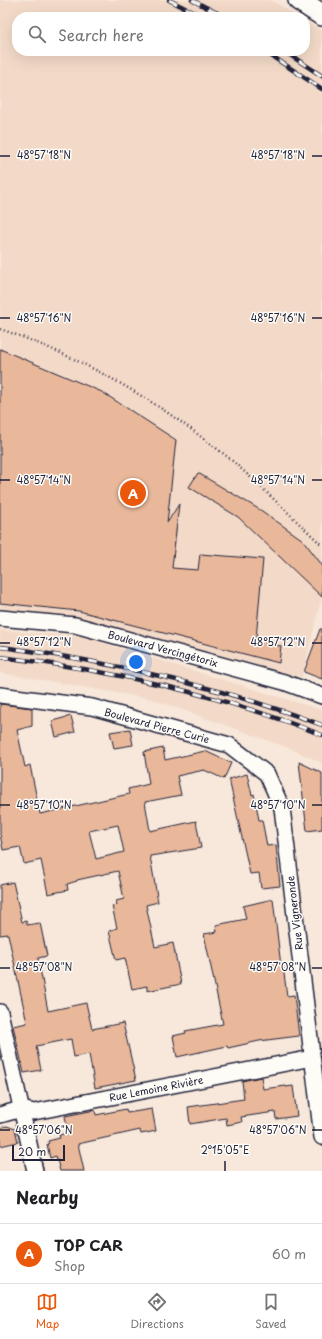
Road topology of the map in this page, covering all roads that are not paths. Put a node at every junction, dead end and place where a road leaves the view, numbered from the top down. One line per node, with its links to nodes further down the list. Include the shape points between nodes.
1 (298, 0): 2 (main road)
2 (322, 15)
3 (0, 618): 5 (street, Boulevard Vercingétorix, via 75,624 284,682)
4 (0, 695): 6 (street, Boulevard Pierre Curie, via 92,707 229,745 267,774)
5 (322, 696)
6 (282, 808): 8 (street, Rue Vigneronde)
7 (0, 1012): 9 (street)
8 (312, 1058): 9 (street, Rue Lemoine Rivière, via 34,1112); 11 (street, Rue Vigneronde)
9 (21, 1110): 10 (street, Rue Lemoine Rivière); 12 (street)
10 (0, 1115)
11 (322, 1137)
12 (35, 1171)

